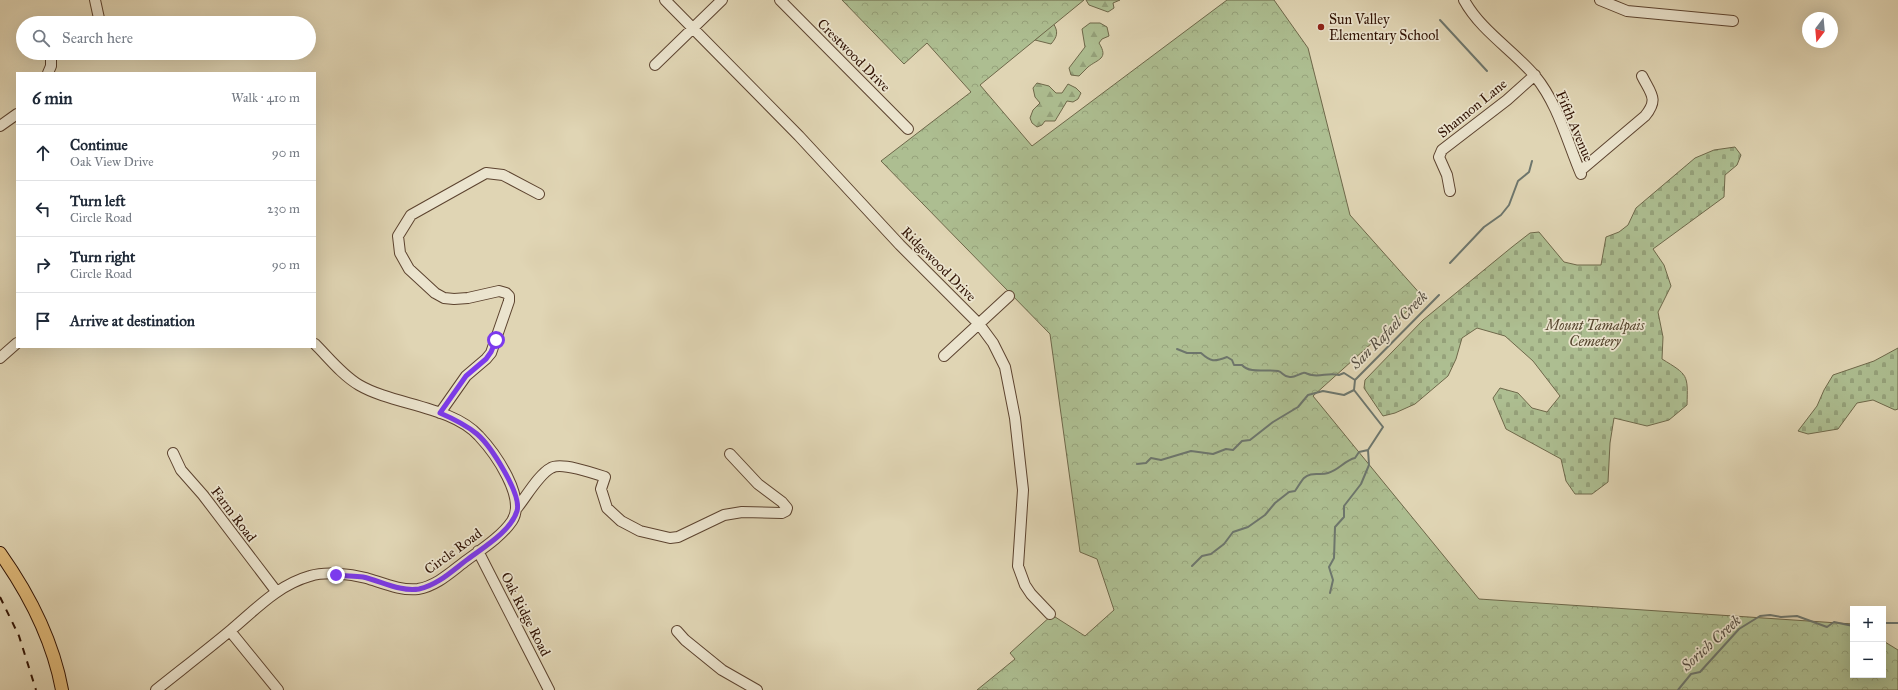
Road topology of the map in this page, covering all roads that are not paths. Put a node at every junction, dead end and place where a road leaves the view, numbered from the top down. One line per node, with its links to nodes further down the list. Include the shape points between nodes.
1 (95, 0): 7 (street)
2 (665, 0): 9 (street, Ridgewood Drive)
3 (722, 0): 9 (street)
4 (780, 0): 17 (street, Crestwood Drive)
5 (1464, 0): 13 (street, Fifth Avenue, via 1485,27)
6 (1600, 0): 8 (street, via 1627,11)
7 (98, 16)
8 (1733, 21)
9 (694, 28): 11 (street); 21 (street, Ridgewood Drive, via 900,245)
10 (50, 60): 12 (street)
11 (655, 65)
12 (48, 72)
13 (1534, 75): 14 (street, Fifth Avenue, via 1564,127 1580,172 1652,108 1653,99); 18 (street, Shannon Lane, via 1507,100 1442,150 1439,157 1447,175)
14 (1642, 76)
15 (16, 115): 16 (street)
16 (0, 126)
17 (908, 129)
18 (1450, 191)
19 (539, 194): 26 (street, via 503,175 486,173 411,215 398,236 400,254 409,269 444,298 468,298 499,291 509,296 491,352 466,376)
20 (1009, 296): 21 (street)
21 (979, 324): 24 (street); 33 (street, Ridgewood Drive, via 993,343 1005,367 1015,418 1023,490 1018,566 1031,594)
22 (16, 344): 25 (street)
23 (316, 345): 26 (street, via 346,376 360,386)
24 (944, 356)
25 (0, 358)
26 (440, 413): 29 (street, via 461,422 478,435 503,470 513,489)
27 (173, 453): 32 (street, Farm Road, via 181,470)
28 (730, 454): 29 (street, Circle Road, via 758,484 782,502 787,508 786,511 724,515 678,537 670,538 640,531 621,521 607,508 601,490 604,477 559,465 543,474)
29 (518, 508): 30 (street, Circle Road, via 508,526)
30 (478, 551): 32 (street, Circle Road, via 431,586 418,589 364,578 320,574 309,576); 39 (street, Oak Ridge Road)
31 (0, 553): 36 (main road, via 26,593 37,616 50,646)
32 (276, 591): 34 (street, Circle Road)
33 (1050, 614)
34 (230, 631): 37 (street, Circle Road); 38 (street)
35 (677, 631): 40 (street, via 722,670)
36 (62, 690)
37 (156, 690)
38 (278, 690)
39 (549, 690)
40 (757, 690)

